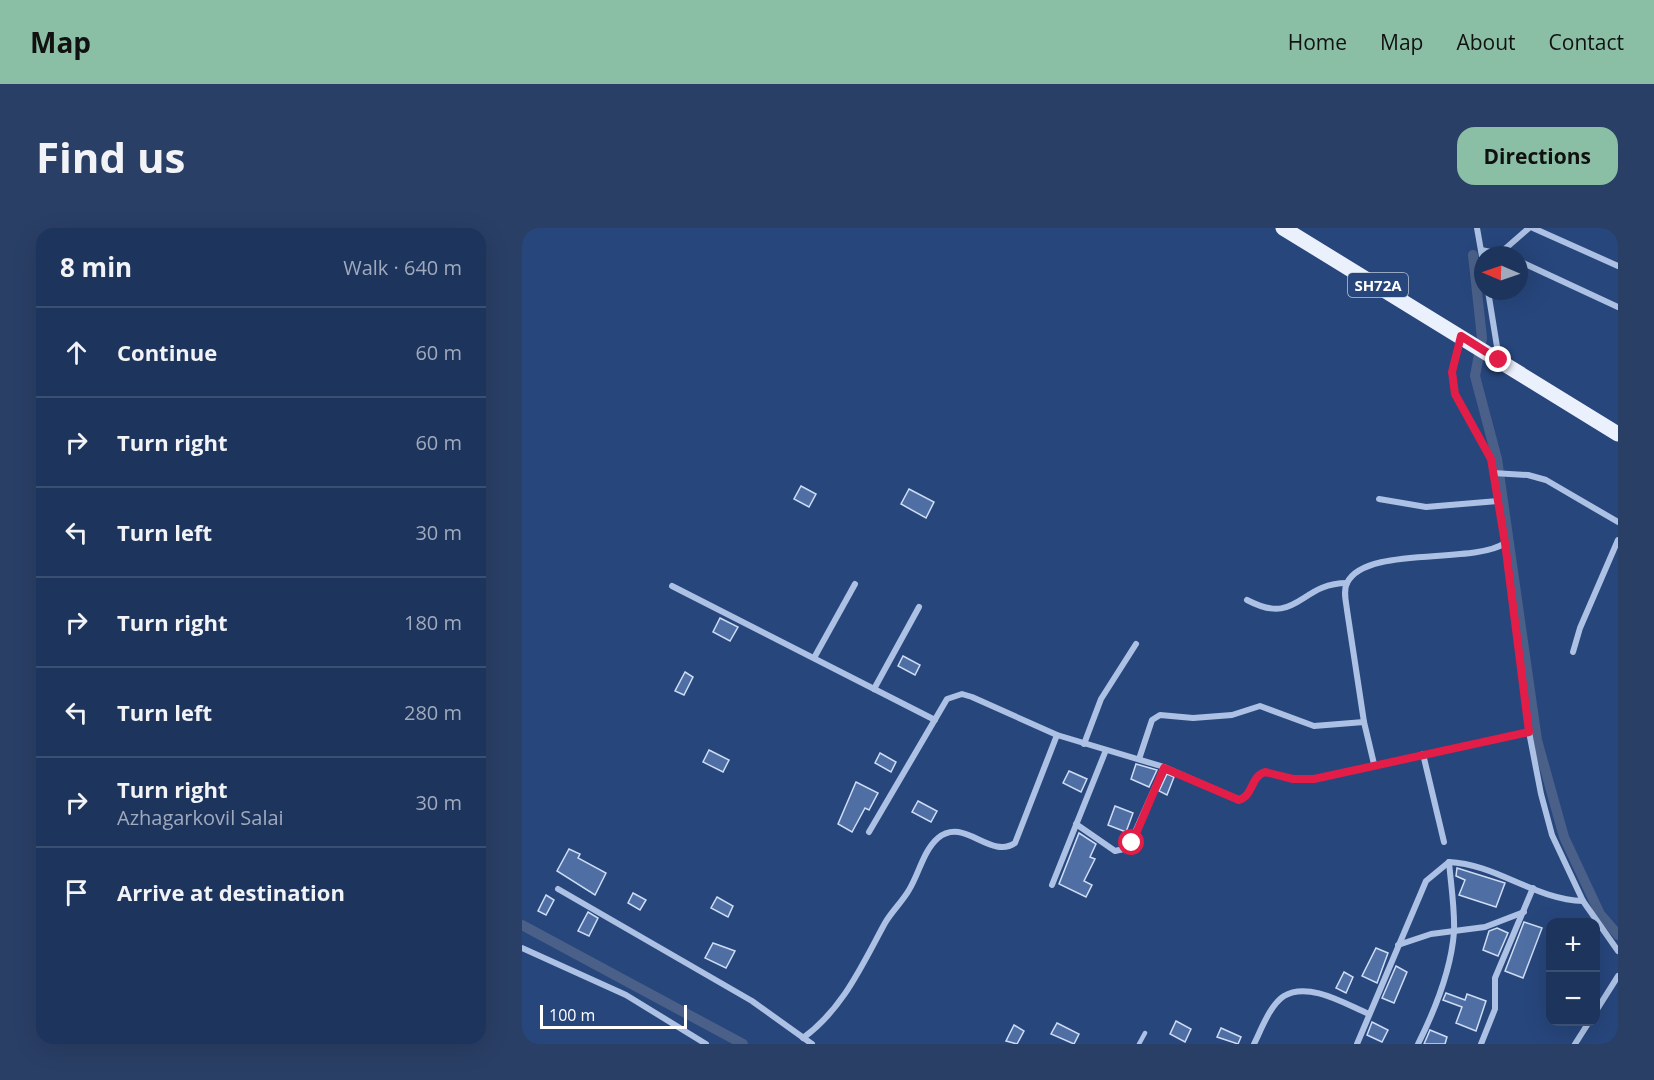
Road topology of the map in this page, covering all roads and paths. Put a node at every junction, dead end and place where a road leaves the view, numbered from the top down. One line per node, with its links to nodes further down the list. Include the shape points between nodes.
1 (1283, 228): 10 (main road, SH72A)
2 (1477, 228): 4 (street)
3 (1531, 228): 5 (street); 7 (street)
4 (1480, 246)
5 (1510, 246)
6 (1528, 265): 9 (street)
7 (1618, 266)
8 (1489, 300): 11 (street)
9 (1618, 307)
10 (1466, 340): 11 (main road, SH72A); 13 (street, via 1452,372 1455,394)
11 (1499, 360): 12 (main road, SH72A)
12 (1618, 434)
13 (1495, 473): 15 (street); 16 (street, via 1546,480)
14 (1379, 499): 15 (street, via 1426,507)
15 (1498, 501): 18 (street)
16 (1618, 522)
17 (1618, 540): 25 (street)
18 (1505, 543): 19 (street, via 1487,551 1362,567); 30 (street)
19 (1347, 583): 22 (street, via 1325,585 1286,609 1275,610); 29 (street, via 1346,601)
20 (855, 584): 26 (street)
21 (672, 586): 26 (street)
22 (1247, 600)
23 (919, 607): 27 (street)
24 (1136, 644): 32 (street, via 1101,699)
25 (1573, 652)
26 (814, 658): 27 (street)
27 (874, 689): 28 (street)
28 (935, 720): 31 (street, via 947,699 962,694); 39 (street)
29 (1364, 722): 35 (street, via 1314,726 1260,706 1232,715 1160,715 1152,720); 36 (street)
30 (1529, 732): 34 (street); 45 (street, via 1552,835)
31 (1057, 735): 32 (street); 56 (street, via 1015,843 1001,847 954,831 936,840 911,888 891,913 830,1017)
32 (1084, 744): 33 (street)
33 (1106, 750): 35 (street); 38 (street)
34 (1423, 754): 36 (street); 40 (street)
35 (1139, 759): 37 (street)
36 (1374, 764): 37 (street, via 1299,780 1265,772 1256,777 1249,794 1239,800)
37 (1164, 768): 38 (street, via 1128,848 1116,851)
38 (1076, 824): 42 (street)
39 (869, 832)
40 (1444, 842)
41 (1449, 862): 43 (street, via 1474,866); 47 (street); 48 (street, via 1426,881)
42 (1052, 885)
43 (1533, 888): 45 (street, via 1558,898); 46 (street)
44 (558, 889): 56 (street, via 752,1002)
45 (1583, 901): 50 (street)
46 (1525, 912): 47 (street, via 1485,927); 63 (street, via 1495,978 1495,1009)
47 (1454, 930): 48 (street); 62 (street, via 1439,996)
48 (1398, 945): 53 (street)
49 (522, 948): 57 (street, via 626,995)
50 (1618, 951)
51 (1618, 976): 52 (street)
52 (1600, 1005)
53 (1370, 1014): 60 (street, via 1323,995 1296,992 1283,996 1274,1006); 61 (street)
54 (1586, 1026): 64 (street)
55 (1145, 1033): 59 (lane)
56 (803, 1038): 58 (street)
57 (706, 1044)
58 (812, 1044)
59 (1139, 1044)
60 (1254, 1044)
61 (1357, 1044)
62 (1418, 1044)
63 (1481, 1044)
64 (1575, 1044)

